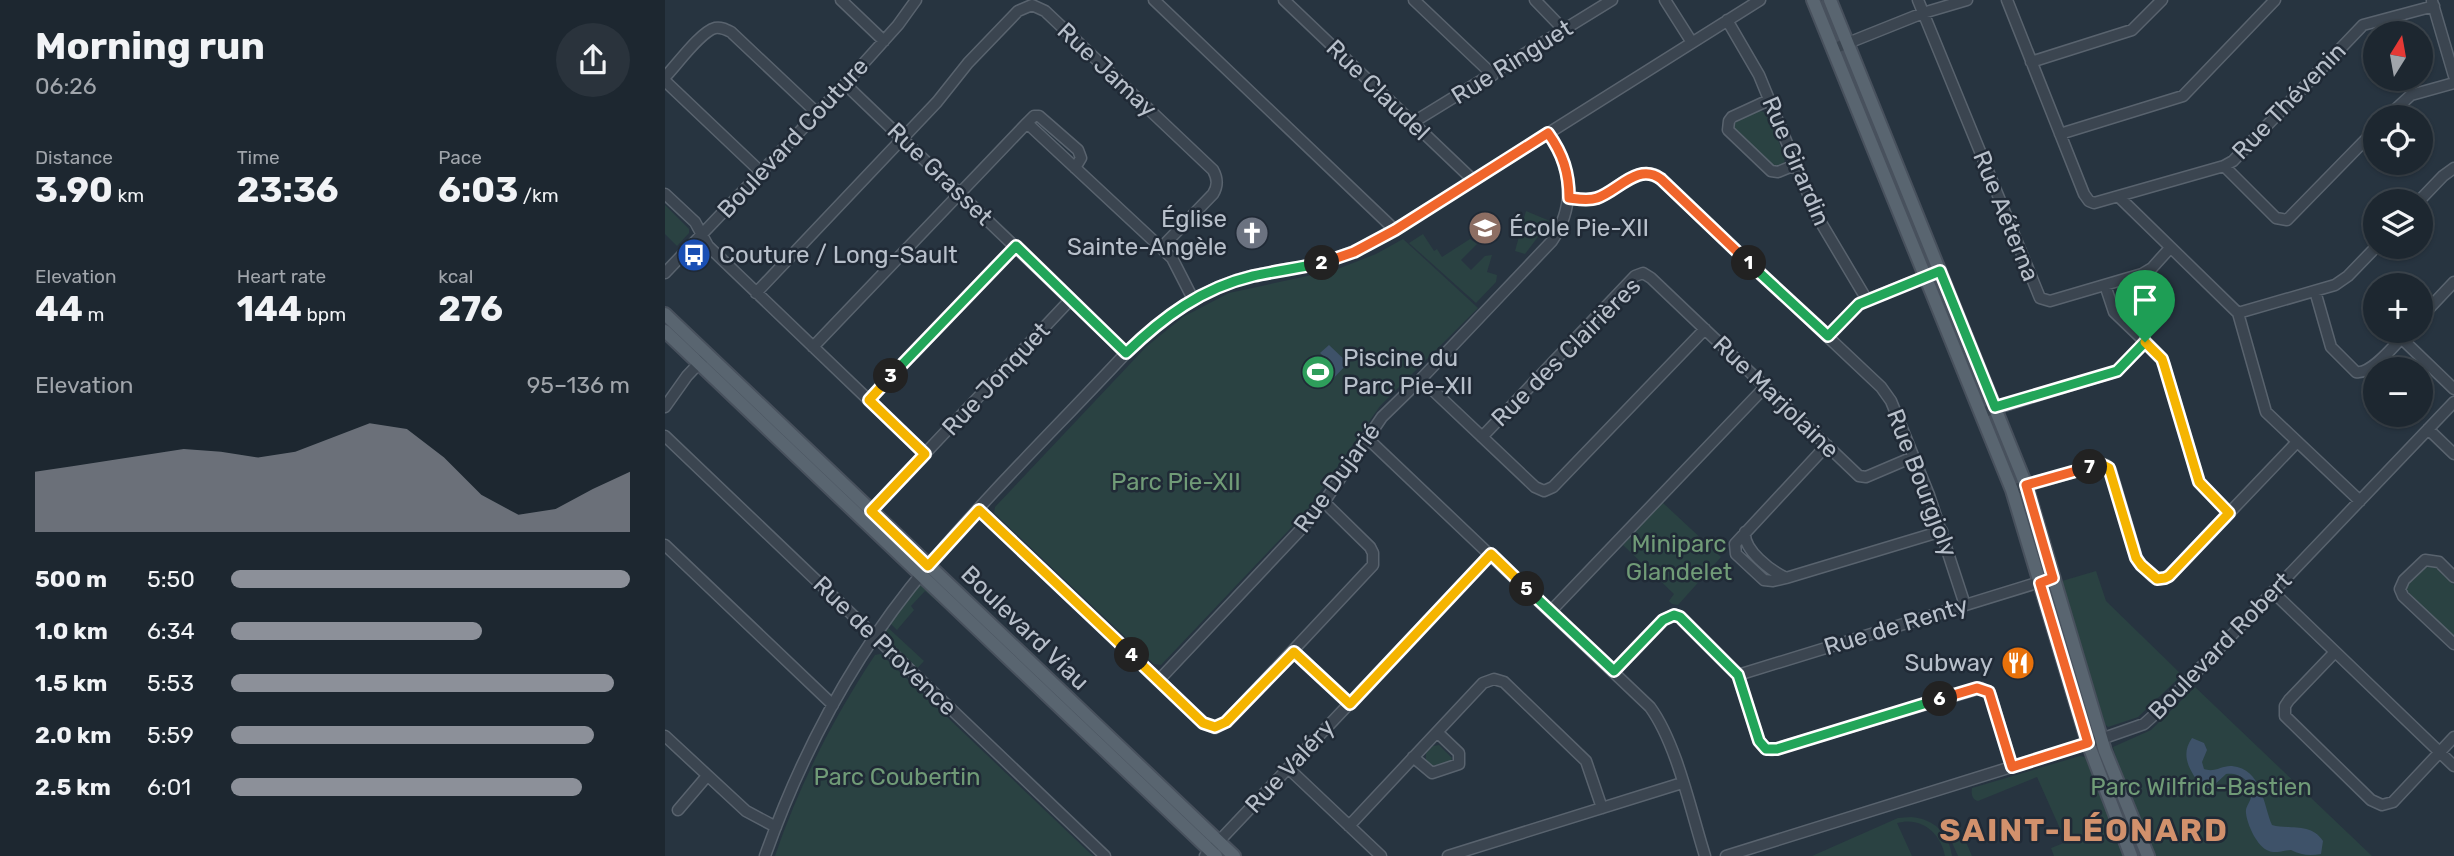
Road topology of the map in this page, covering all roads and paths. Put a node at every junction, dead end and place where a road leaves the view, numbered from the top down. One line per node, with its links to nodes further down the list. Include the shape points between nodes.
1 (841, 0): 21 (street)
2 (916, 0): 21 (street, Boulevard Couture)
3 (1154, 0): 51 (street)
4 (1284, 0): 35 (street, Rue Claudel)
5 (1414, 0): 26 (street)
6 (1535, 0): 20 (street)
7 (1612, 0): 20 (street, Rue Ringuet)
8 (1665, 0): 22 (street)
9 (1760, 0): 19 (street)
10 (1813, 0): 24 (main road)
11 (1830, 0): 23 (main road)
12 (1918, 0): 18 (street, Rue Aéterna)
13 (1967, 0): 18 (street)
14 (2007, 0): 25 (street)
15 (2162, 0): 25 (street, via 2132,30)
16 (2275, 0): 37 (street, via 2183,96)
17 (2433, 3): 27 (street); 41 (street, Rue Thévenin, via 2363,25)
18 (1923, 13): 23 (street); 62 (street, Rue Aéterna, via 2040,298 2050,301)
19 (1727, 20): 22 (street); 31 (street, Rue Girardin)
20 (1564, 30): 26 (street, Rue Ringuet)
21 (884, 41): 30 (street, Boulevard Couture)
22 (1691, 41): 36 (street)
23 (1847, 43): 24 (street); 57 (main road)
24 (1833, 48): 59 (main road)
25 (2031, 62): 37 (street)
26 (1493, 75): 35 (street, Rue Ringuet)
27 (2454, 76)
28 (665, 79): 33 (street, via 704,35 724,28); 44 (street)
29 (2454, 83): 32 (street, via 2411,95)
30 (845, 84): 33 (street, Boulevard Couture); 38 (street, Rue Grasset)
31 (1769, 100): 40 (street, Rue Girardin); 40 (street, via 1732,117 1728,130 1771,171)
32 (2400, 105)
33 (817, 113): 44 (street, Boulevard Couture)
34 (1027, 123): 42 (street); 42 (street, via 1039,116 1078,150 1081,158); 47 (street)
35 (1412, 123): 45 (street, Rue Claudel)
36 (1548, 133): 45 (street); 50 (street, Rue Dujarié, via 1563,158)
37 (2060, 134): 49 (street, Rue Thévenin, via 2089,201)
38 (903, 139): 47 (street, Rue Grasset); 54 (street, Rue Jamay, via 1018,11 1039,6 1217,177 1213,194); 64 (street)
39 (2363, 142): 41 (street, via 2287,220 2276,218)
40 (1795, 164): 67 (street, Rue Girardin, via 1817,216)
41 (2224, 166): 49 (street, Rue Thévenin)
42 (1075, 167): 54 (street)
43 (2454, 168): 46 (street)
44 (761, 172): 52 (street, Boulevard Couture)
45 (1473, 180): 51 (street)
46 (2431, 189)
47 (960, 193): 53 (street, Rue Grasset); 77 (street)
48 (665, 194): 52 (street)
49 (2119, 197): 55 (street)
50 (1569, 198): 73 (street, Rue Bourgjoly, via 1594,199 1637,175 1656,175); 80 (street, Rue Dujarié, via 1552,241)
51 (1395, 230): 66 (street, via 1343,256 1238,280)
52 (702, 234): 58 (street, Boulevard Couture); 64 (street, via 708,246)
53 (1016, 246): 65 (street, Rue Grasset); 83 (street)
54 (1161, 247): 66 (street, via 1176,264)
55 (2170, 248): 62 (street, Rue Aéterna, via 2148,271); 69 (street)
56 (2364, 259): 63 (street, via 2342,281)
57 (1940, 271): 59 (street); 86 (main road)
58 (665, 273)
59 (1926, 276): 67 (street); 87 (main road)
60 (1651, 278): 71 (street, Rue Marjolaine); 90 (street, Rue des Clairières, via 1643,273 1635,276)
61 (2454, 282): 68 (street)
62 (2105, 285): 74 (street, via 2114,312)
63 (2315, 291): 69 (street); 75 (street, via 2331,347 2356,372 2365,373)
64 (756, 293): 77 (street)
65 (1071, 299): 78 (street, Rue Grasset); 94 (street, Rue Jonquet)
66 (1193, 299): 78 (street, via 1164,317)
67 (1867, 300): 73 (street)
68 (2433, 304)
69 (2238, 313): 92 (street, via 2266,412)
70 (665, 314): 79 (main road, Boulevard Viau)
71 (1705, 329): 81 (street, Rue Marjolaine); 90 (street, via 1553,487 1544,491 1535,487)
72 (665, 331): 79 (main road, Boulevard Viau)
73 (1828, 336): 96 (street, Rue Bourgjoly, via 1886,393)
74 (2145, 342): 86 (street, via 2117,371); 102 (street, via 2162,359 2199,482)
75 (2396, 343)
76 (2412, 343): 82 (street)
77 (813, 347): 83 (street)
78 (1126, 353): 101 (street)
79 (703, 359): 85 (street); 103 (main road, Boulevard Viau)
80 (1421, 379): 90 (street); 91 (street, Rue Dujarié, via 1391,406)
81 (1765, 387): 93 (street, Rue Marjolaine); 115 (street)
82 (2454, 388)
83 (869, 400): 94 (street)
84 (2454, 402): 88 (street, Boulevard Robert)
85 (665, 407)
86 (1995, 407): 87 (street); 97 (main road)
87 (1981, 413): 98 (main road)
88 (2428, 429): 95 (street); 99 (street, Boulevard Robert)
89 (665, 436): 116 (street, Rue de Provence)
90 (1482, 437)
91 (1367, 438): 100 (street, Rue Dujarié); 107 (street)
92 (2297, 442): 99 (street); 102 (street)
93 (1826, 445): 96 (street, Rue Marjolaine, via 1862,477); 105 (street)
94 (925, 454): 103 (street, Rue Jonquet)
95 (2454, 454)
96 (1913, 457): 104 (street, Rue Bourgjoly)
97 (2026, 485): 98 (street); 102 (street, via 2106,465 2138,562 2161,579); 111 (main road)
98 (2012, 490): 112 (main road)
99 (2360, 501): 113 (street, Boulevard Robert)
100 (1324, 502): 118 (street, via 1370,547 1373,565); 122 (street, Rue Dujarié)
101 (979, 510): 108 (street); 122 (street)
102 (2229, 513)
103 (867, 515): 108 (main road, Boulevard Viau)
104 (1943, 531): 110 (street); 114 (street, Rue Bourgjoly)
105 (1745, 532): 110 (street, via 1747,546); 110 (street, via 1735,544 1737,554 1767,581)
106 (665, 545): 124 (street)
107 (1491, 554): 115 (street); 123 (street, Rue Valéry)
108 (924, 570): 116 (street); 141 (main road, Boulevard Viau)
109 (2454, 577): 117 (street, via 2439,562 2425,560 2400,589)
110 (1786, 578)
111 (2053, 578): 112 (street, Rue de Renty); 128 (main road)
112 (2040, 583): 114 (street, Rue de Renty); 129 (main road)
113 (2273, 592): 119 (street); 128 (street, Boulevard Robert, via 2154,717)
114 (1965, 605): 121 (street, Rue de Renty)
115 (1551, 611): 120 (street)
116 (876, 637): 124 (street); 143 (street, Rue de Provence)
117 (2454, 645)
118 (1294, 652): 122 (street, via 1226,722 1215,727 1203,723); 123 (street)
119 (2335, 652): 130 (street); 130 (street, via 2284,711 2288,721 2316,748 2382,805 2393,802)
120 (1614, 671): 121 (street, via 1663,620 1674,615); 136 (street, via 1658,718)
121 (1738, 675): 133 (street, via 1759,741 1766,749 1981,688 1991,696)
122 (1159, 681)
123 (1350, 704): 134 (street, Rue Valéry)
124 (833, 705): 140 (street)
125 (1437, 732): 131 (street); 131 (street, via 1459,753 1459,764 1432,773); 137 (street, via 1483,683 1504,682 1586,761)
126 (665, 736): 135 (street)
127 (2454, 737): 130 (street)
128 (2101, 739): 129 (street, Boulevard Robert); 150 (main road)
129 (2088, 743): 133 (street, Boulevard Robert); 149 (main road)
130 (2439, 752): 132 (street)
131 (1413, 757): 139 (street)
132 (2454, 766)
133 (2012, 767): 148 (street, Boulevard Robert)
134 (1288, 768): 139 (street); 141 (street, Rue Valéry)
135 (707, 776): 138 (street); 140 (street, via 746,811)
136 (1682, 783): 137 (street); 147 (street)
137 (1602, 808): 146 (street)
138 (678, 810)
139 (1349, 826): 145 (street)
140 (776, 827): 142 (street)
141 (1213, 851): 144 (main road, Boulevard Viau)
142 (765, 856)
143 (1105, 856)
144 (1234, 856)
145 (1381, 856)
146 (1448, 856)
147 (1705, 856)
148 (1725, 856)
149 (2131, 856)
150 (2148, 856)

